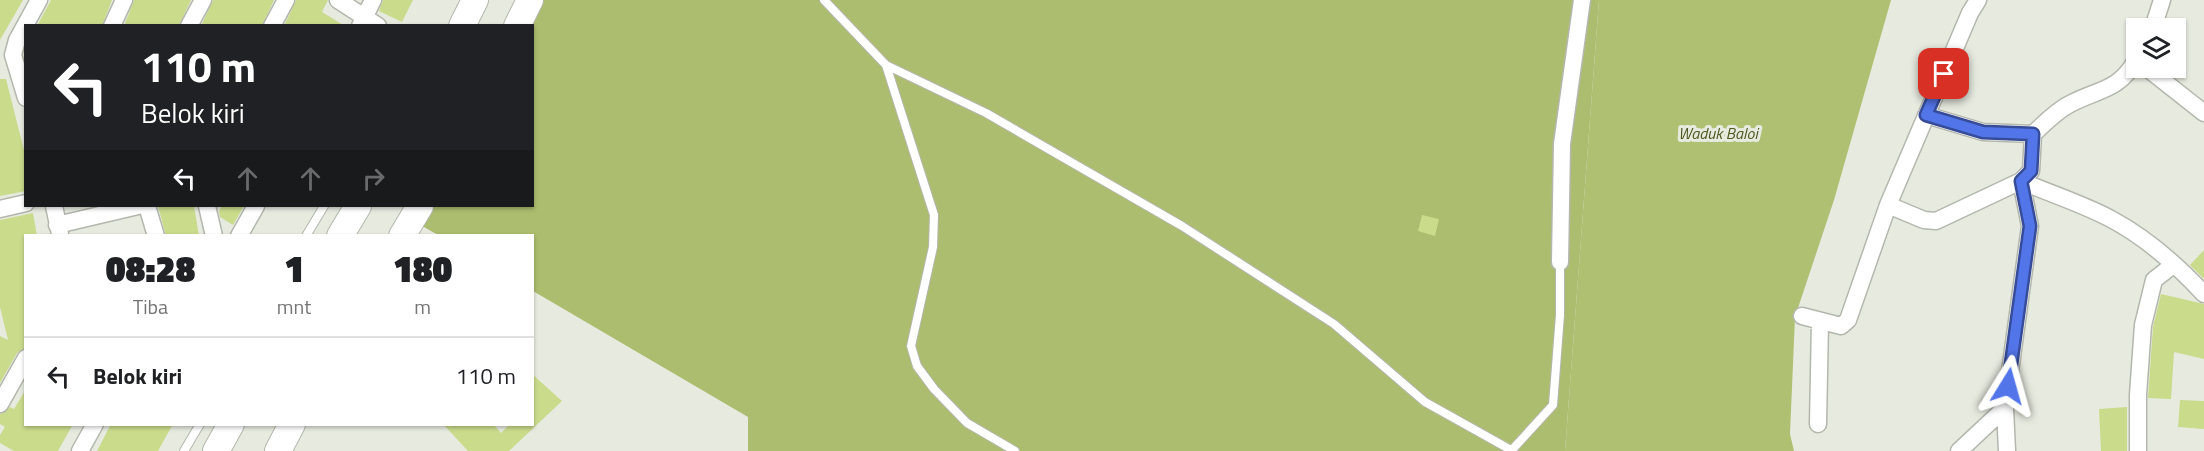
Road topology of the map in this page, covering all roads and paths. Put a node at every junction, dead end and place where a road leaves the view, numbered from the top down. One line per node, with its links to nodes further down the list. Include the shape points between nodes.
1 (39, 0): 15 (street)
2 (124, 0): 16 (street)
3 (203, 0): 17 (street)
4 (286, 0): 18 (street)
5 (338, 0): 14 (street)
6 (373, 0): 14 (street)
7 (475, 0): 19 (main road)
8 (530, 0): 20 (main road)
9 (824, 0): 23 (lane)
10 (1582, 0): 50 (street, via 1562,144)
11 (1978, 0): 28 (street)
12 (2162, 0): 13 (street)
13 (2156, 18)
14 (367, 23)
15 (26, 24)
16 (113, 24)
17 (190, 24)
18 (273, 24)
19 (463, 24)
20 (518, 24)
21 (24, 27): 22 (street)
22 (7, 51): 26 (street)
23 (885, 65): 67 (lane, via 934,215 933,247 911,346 917,366 967,423); 68 (lane, via 986,113 1182,226 1334,324 1425,402)
24 (2126, 76): 29 (street, via 2107,90 2061,110)
25 (2160, 78): 27 (street)
26 (24, 93)
27 (2204, 113)
28 (1926, 115): 29 (street, via 1983,132); 32 (street)
29 (2033, 134): 30 (street, via 2031,171)
30 (2021, 181): 32 (street, via 1936,221); 51 (street, via 2110,218); 57 (street, via 2030,226)
31 (24, 203): 41 (street)
32 (1888, 205): 54 (street, via 1848,320 1841,326)
33 (54, 207): 43 (street)
34 (130, 207): 42 (street)
35 (147, 207): 44 (street)
36 (207, 207): 45 (street)
37 (255, 207): 46 (street)
38 (323, 207): 47 (lane)
39 (357, 207): 48 (main road)
40 (419, 207): 49 (main road)
41 (0, 209)
42 (113, 209): 43 (street)
43 (59, 230)
44 (155, 234)
45 (214, 234)
46 (240, 234)
47 (307, 234)
48 (341, 234)
49 (403, 234)
50 (1560, 262): 68 (lane, via 1553,405)
51 (2173, 265): 52 (street); 71 (street, via 2154,280 2143,325)
52 (2204, 294)
53 (1802, 316): 54 (street)
54 (1820, 322): 58 (street)
55 (24, 362): 56 (street)
56 (0, 404)
57 (2005, 408): 69 (street); 70 (street)
58 (1818, 423)
59 (94, 426): 63 (street)
60 (199, 426): 64 (lane)
61 (230, 426): 65 (main road)
62 (291, 426): 66 (main road)
63 (80, 451)
64 (184, 451)
65 (216, 451)
66 (278, 451)
67 (1015, 451)
68 (1511, 451)
69 (1959, 451)
70 (2007, 451)
71 (2138, 451)

